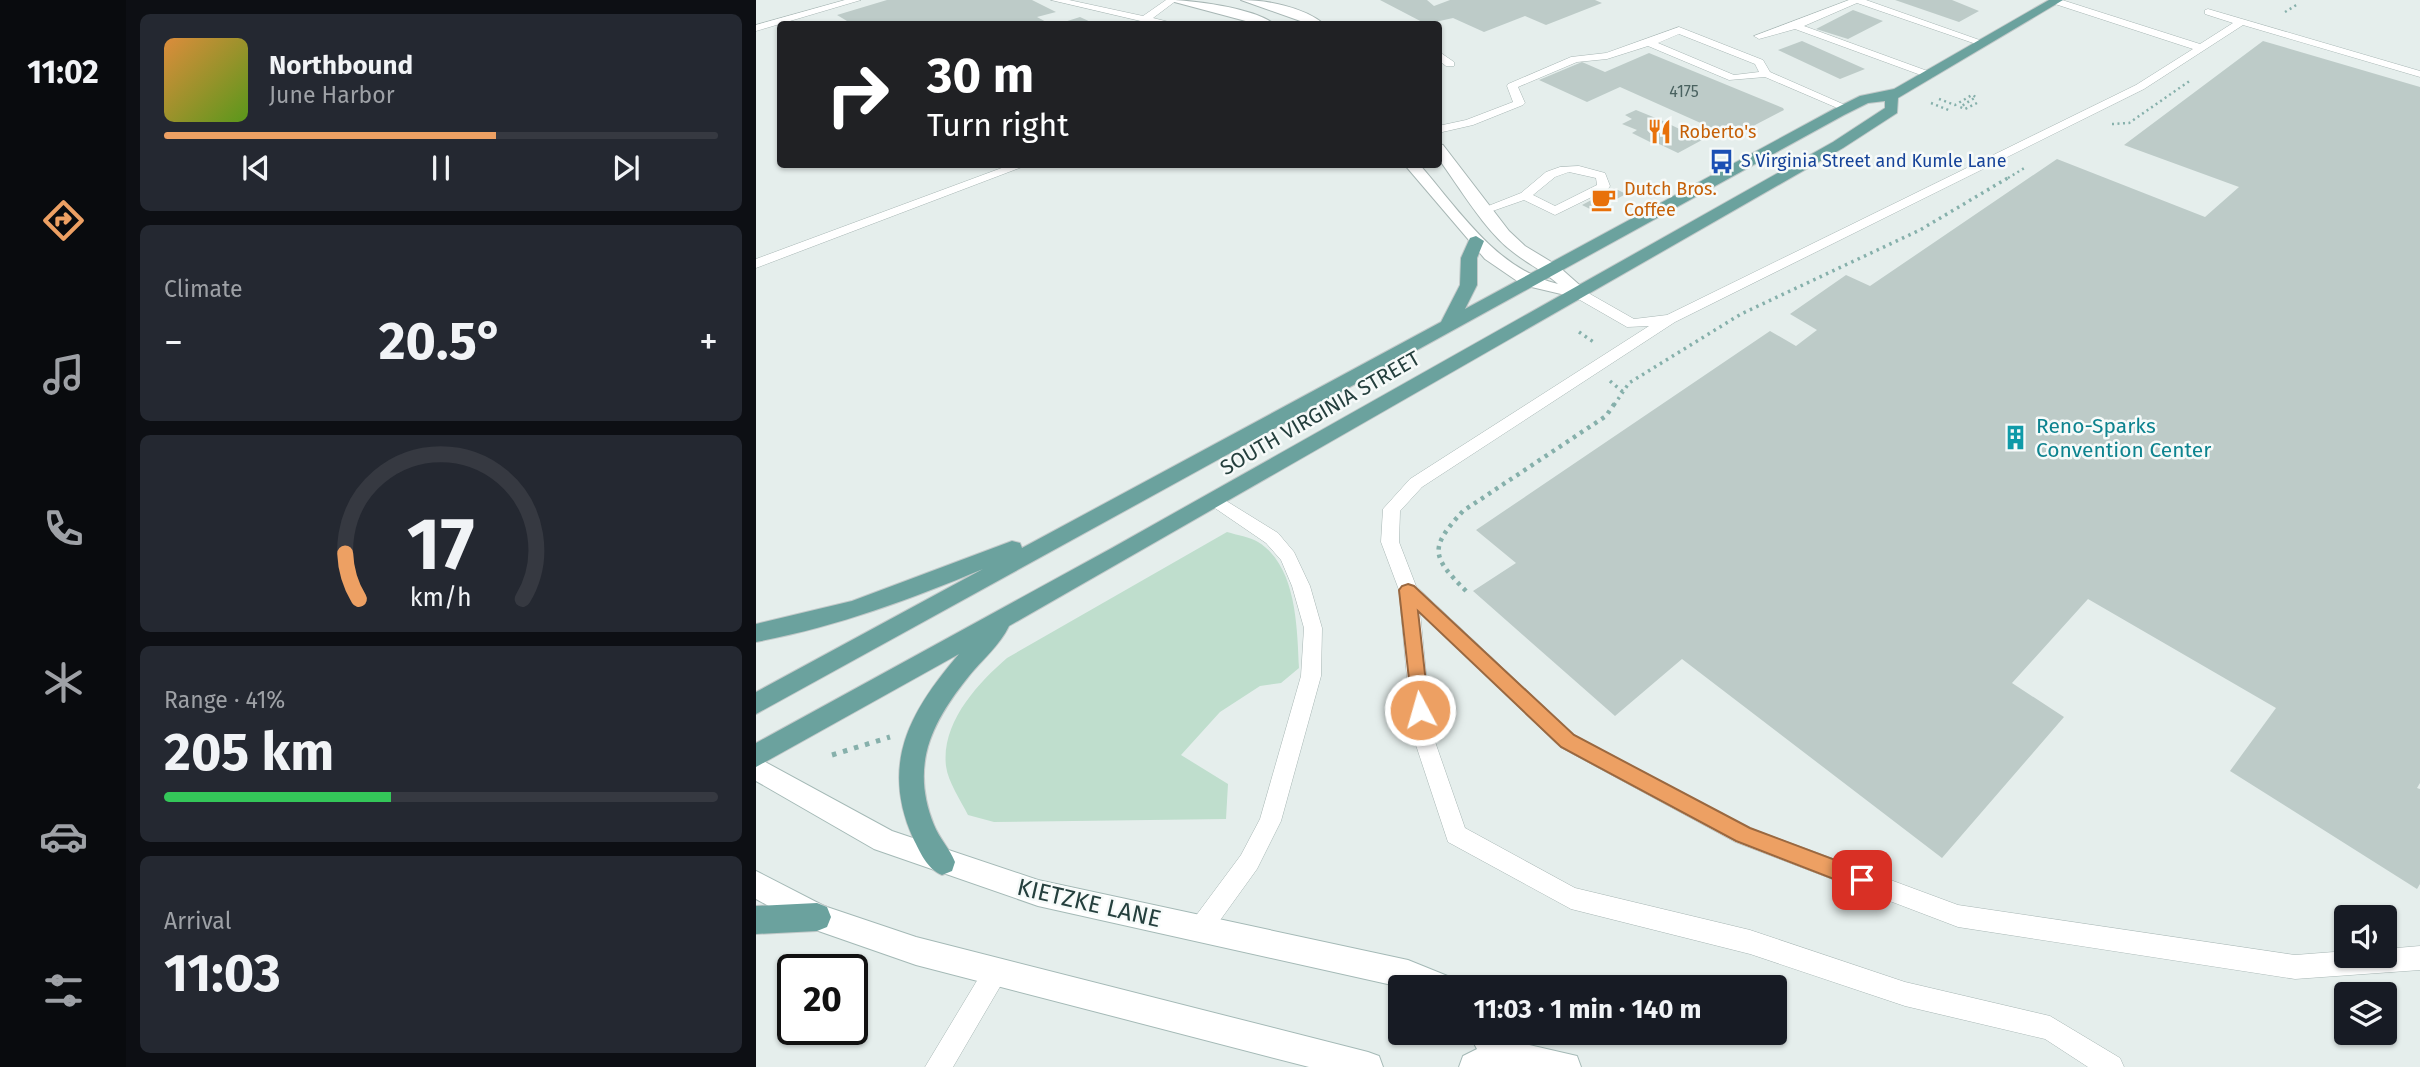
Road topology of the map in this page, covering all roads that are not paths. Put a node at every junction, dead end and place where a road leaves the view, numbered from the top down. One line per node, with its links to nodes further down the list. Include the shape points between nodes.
1 (856, 0): 8 (lane)
2 (1056, 0): 7 (lane)
3 (1173, 0): 7 (lane); 10 (street)
4 (1247, 0): 11 (street)
5 (2056, 0): 18 (main road, SOUTH VIRGINIA STREET); 19 (lane)
6 (2207, 12): 12 (lane)
7 (1145, 19): 9 (lane)
8 (798, 21)
9 (1156, 21)
10 (1258, 21)
11 (1310, 21)
12 (2241, 22): 19 (lane); 23 (lane)
13 (777, 25): 15 (lane)
14 (1795, 26): 16 (lane); 18 (lane, via 1857,0); 24 (lane)
15 (756, 29)
16 (1759, 36)
17 (1649, 43): 22 (lane, via 1733,78); 22 (lane, via 1679,30 1759,62); 27 (lane, via 1607,56 1575,59 1512,86 1518,103)
18 (1983, 43): 24 (main road, SOUTH VIRGINIA STREET)
19 (2201, 48): 38 (lane, via 2140,88)
20 (1442, 57): 21 (lane)
21 (1450, 64)
22 (1766, 74): 26 (lane)
23 (2420, 74)
24 (1929, 75): 25 (main road, SOUTH VIRGINIA STREET)
25 (1891, 96): 26 (main road, SOUTH VIRGINIA STREET, via 1865,99); 37 (main road, SOUTH VIRGINIA STREET, via 1892,110 1856,134)
26 (1846, 108): 35 (main road, SOUTH VIRGINIA STREET)
27 (1442, 129)
28 (1442, 153): 32 (street)
29 (1009, 168): 34 (lane)
30 (1415, 168): 33 (street)
31 (1525, 196): 31 (lane, via 1555,211 1604,186 1601,176 1585,168 1568,167 1543,179); 32 (lane)
32 (1484, 210): 35 (street, via 1519,249)
33 (1476, 242): 36 (street); 39 (main road, via 1470,250 1470,281)
34 (756, 264)
35 (1552, 269): 36 (main road, SOUTH VIRGINIA STREET); 37 (street)
36 (1530, 282): 37 (street); 39 (main road, SOUTH VIRGINIA STREET)
37 (1578, 293): 38 (lane, via 1632,324); 40 (main road, SOUTH VIRGINIA STREET)
38 (1670, 320): 42 (lane, via 1416,483 1392,509 1390,541)
39 (1447, 327): 41 (main road, SOUTH VIRGINIA STREET)
40 (1215, 500): 43 (main road, SOUTH VIRGINIA STREET); 52 (lane, via 1272,538 1289,557 1313,628 1311,676 1270,821 1249,862)
41 (1108, 510): 44 (main road, via 876,604); 45 (main road, SOUTH VIRGINIA STREET)
42 (1408, 590): 53 (lane, via 1567,741 1743,835 1958,916 2295,967); 60 (lane, via 1422,733 1456,835 1571,898 1750,942 1905,994 2050,1028)
43 (1007, 615): 46 (main road, SOUTH VIRGINIA STREET); 48 (main road, via 943,694 923,725 911,761 912,792 922,828)
44 (756, 634)
45 (756, 704)
46 (756, 756)
47 (756, 768): 48 (street, KIETZKE LANE, via 883,840)
48 (942, 862): 52 (street, KIETZKE LANE, via 1038,893)
49 (756, 884): 50 (street)
50 (817, 917): 51 (main road); 54 (street)
51 (756, 920)
52 (1200, 929): 55 (street, KIETZKE LANE)
53 (2420, 958)
54 (996, 973): 57 (lane); 58 (street)
55 (1410, 975)
56 (1485, 1051): 59 (street)
57 (938, 1067)
58 (1368, 1067)
59 (1566, 1067)
60 (2111, 1067)

